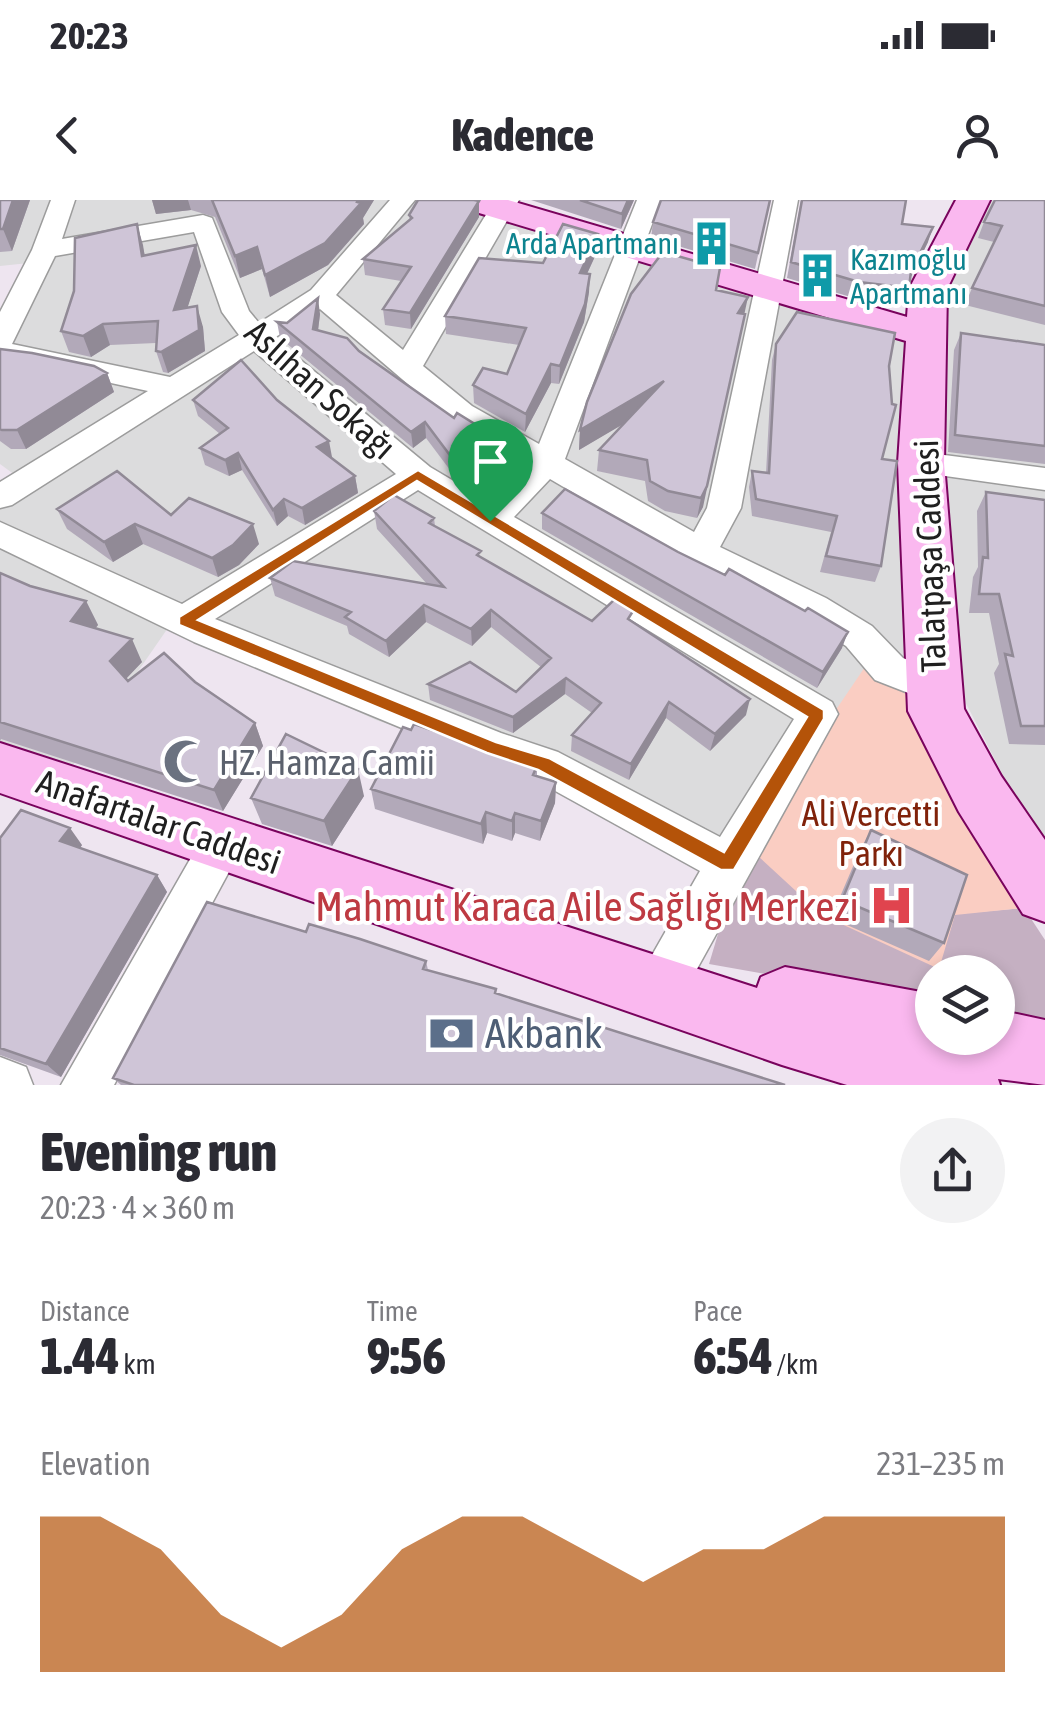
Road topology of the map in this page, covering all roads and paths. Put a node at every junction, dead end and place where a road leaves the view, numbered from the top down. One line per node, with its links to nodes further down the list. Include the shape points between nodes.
1 (64, 200): 8 (street)
2 (403, 200): 10 (street)
3 (648, 200): 7 (street)
4 (786, 200): 9 (street)
5 (973, 200): 11 (main road, Talatpaşa Caddesi, via 928,288)
6 (493, 203): 7 (main road); 15 (street)
7 (631, 248): 9 (main road); 17 (street)
8 (45, 250): 12 (street, Aslıhan Sokağı, via 203,223 236,312); 13 (street)
9 (766, 288): 11 (main road); 24 (street, via 724,508)
10 (321, 296): 12 (street); 15 (street)
11 (927, 335): 18 (main road, Talatpaşa Caddesi)
12 (255, 337): 16 (street); 19 (street, Aslıhan Sokağı)
13 (0, 340)
14 (0, 350): 16 (street)
15 (406, 369): 17 (street, via 461,413)
16 (174, 387): 21 (street)
17 (547, 463): 22 (street); 24 (street)
18 (921, 463): 20 (street); 26 (main road, Talatpaşa Caddesi)
19 (418, 475): 22 (street, Aslıhan Sokağı); 25 (street)
20 (1045, 480)
21 (0, 497)
22 (490, 521): 29 (street, Aslıhan Sokağı, via 818,714)
23 (0, 534): 25 (street)
24 (702, 550): 26 (street, via 859,636 889,669)
25 (184, 621): 29 (street, via 543,764)
26 (934, 687): 30 (main road, Talatpaşa Caddesi, via 936,712 980,794)
27 (0, 768): 28 (main road, Anafartalar Caddesi)
28 (222, 842): 31 (main road, Anafartalar Caddesi); 37 (street)
29 (728, 864): 31 (street, Aslıhan Sokağı)
30 (1045, 893)
31 (660, 988): 32 (main road, Anafartalar Caddesi, via 766,998); 38 (main road, Anafartalar Caddesi)
32 (915, 1025)
33 (1015, 1048): 34 (main road)
34 (1045, 1055)
35 (0, 1082): 36 (street)
36 (8, 1085)
37 (86, 1085)
38 (965, 1085)

